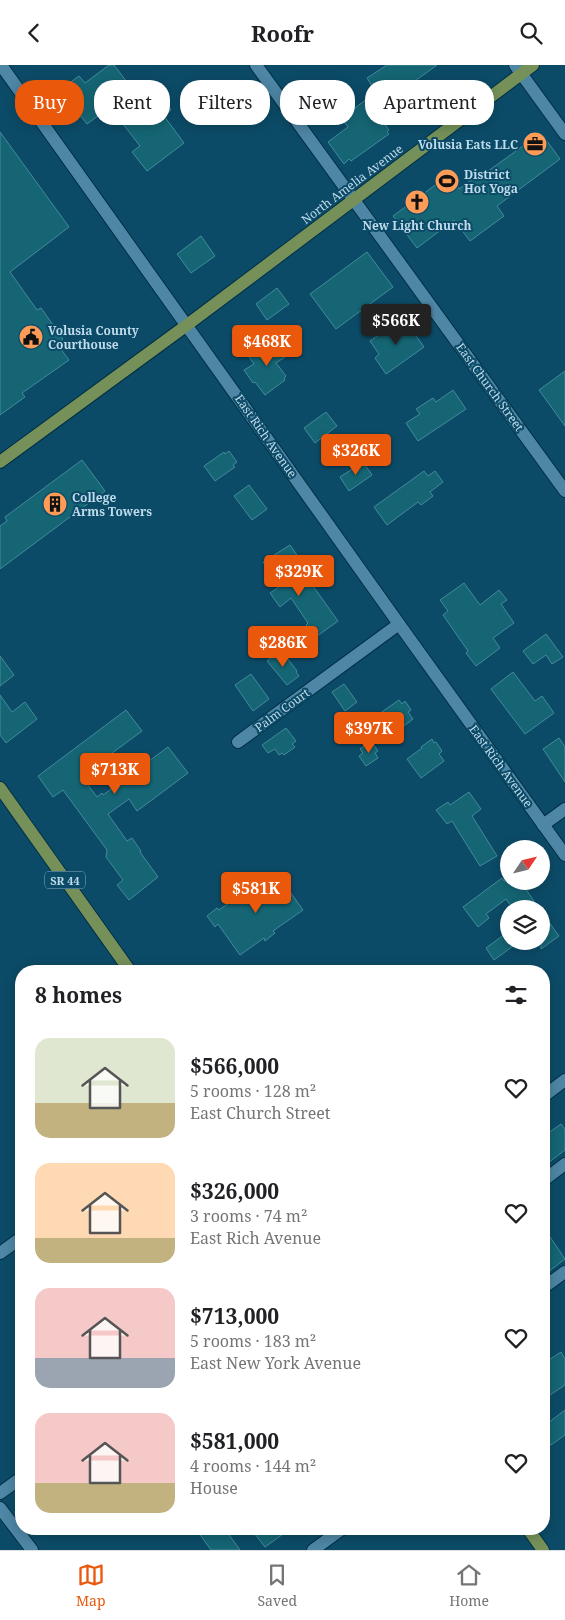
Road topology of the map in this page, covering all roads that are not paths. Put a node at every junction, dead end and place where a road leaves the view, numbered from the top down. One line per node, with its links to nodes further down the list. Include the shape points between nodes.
1 (1, 65): 7 (street, East Rich Avenue)
2 (256, 65): 6 (street, East Church Street)
3 (533, 65): 4 (main road, North Amelia Avenue)
4 (518, 69): 5 (street); 6 (main road, North Amelia Avenue)
5 (565, 134)
6 (353, 199): 7 (main road, North Amelia Avenue); 9 (street, East Church Street)
7 (187, 325): 8 (main road, North Amelia Avenue); 10 (street, East Rich Avenue)
8 (0, 462)
9 (565, 491)
10 (399, 624): 11 (street, Palm Court); 14 (street, East Rich Avenue)
11 (238, 742)
12 (0, 788): 16 (main road, SR 44)
13 (565, 809): 14 (street)
14 (543, 825): 15 (street, East Rich Avenue)
15 (565, 855)
16 (126, 965)
17 (565, 1080): 18 (street)
18 (550, 1091)
19 (565, 1164): 20 (street)
20 (550, 1175)
21 (15, 1242): 22 (street)
22 (0, 1253)
23 (565, 1272): 24 (street)
24 (550, 1283)
25 (15, 1482): 26 (street)
26 (0, 1493)
27 (0, 1508): 28 (street)
28 (15, 1528)
29 (21, 1535): 32 (street)
30 (334, 1535): 33 (street)
31 (532, 1535): 34 (main road)
32 (32, 1550)
33 (313, 1550)
34 (543, 1550)

